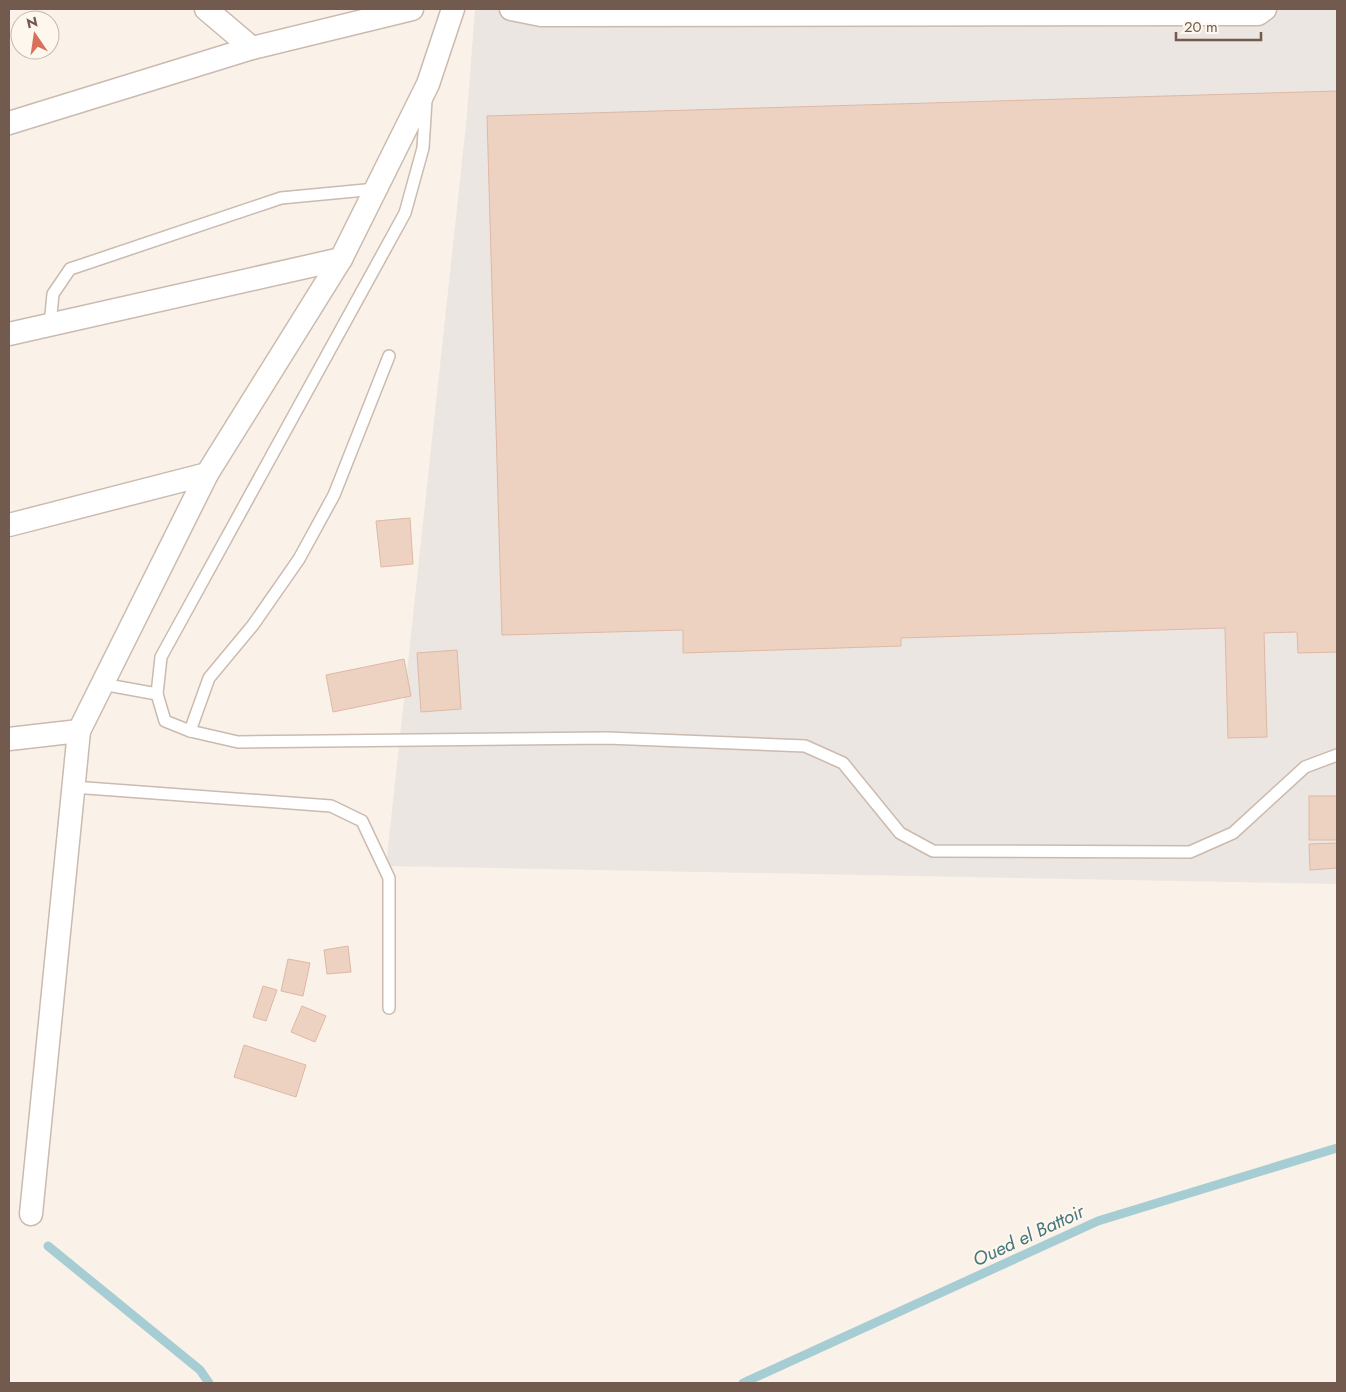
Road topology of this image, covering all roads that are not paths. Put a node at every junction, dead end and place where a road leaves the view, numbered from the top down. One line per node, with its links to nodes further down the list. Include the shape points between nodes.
1 (206, 9): 6 (street)
2 (412, 9): 6 (street)
3 (453, 9): 7 (street)
4 (510, 9): 5 (street, via 541,15 1258,14)
5 (1265, 9)
6 (252, 48): 8 (street)
7 (428, 84): 9 (street); 17 (lane, via 422,148 405,213 161,657)
8 (9, 123)
9 (376, 189): 10 (street); 11 (lane, via 281,198 70,269 54,294)
10 (342, 259): 11 (street); 14 (street)
11 (50, 325): 12 (street)
12 (9, 334)
13 (389, 356): 19 (lane, via 334,494 299,559 253,625 209,678)
14 (207, 474): 15 (street); 16 (street)
15 (9, 525)
16 (102, 684): 17 (lane); 18 (street)
17 (157, 694): 19 (lane, via 165,721)
18 (78, 731): 20 (street); 22 (street)
19 (190, 731): 21 (lane, via 238,742 607,738 804,746 843,763 900,833 933,851 1190,852 1233,833 1305,768)
20 (9, 739)
21 (1337, 755)
22 (73, 787): 23 (lane, via 331,806 362,821 389,878); 24 (street)
23 (389, 1008)
24 (31, 1214)

